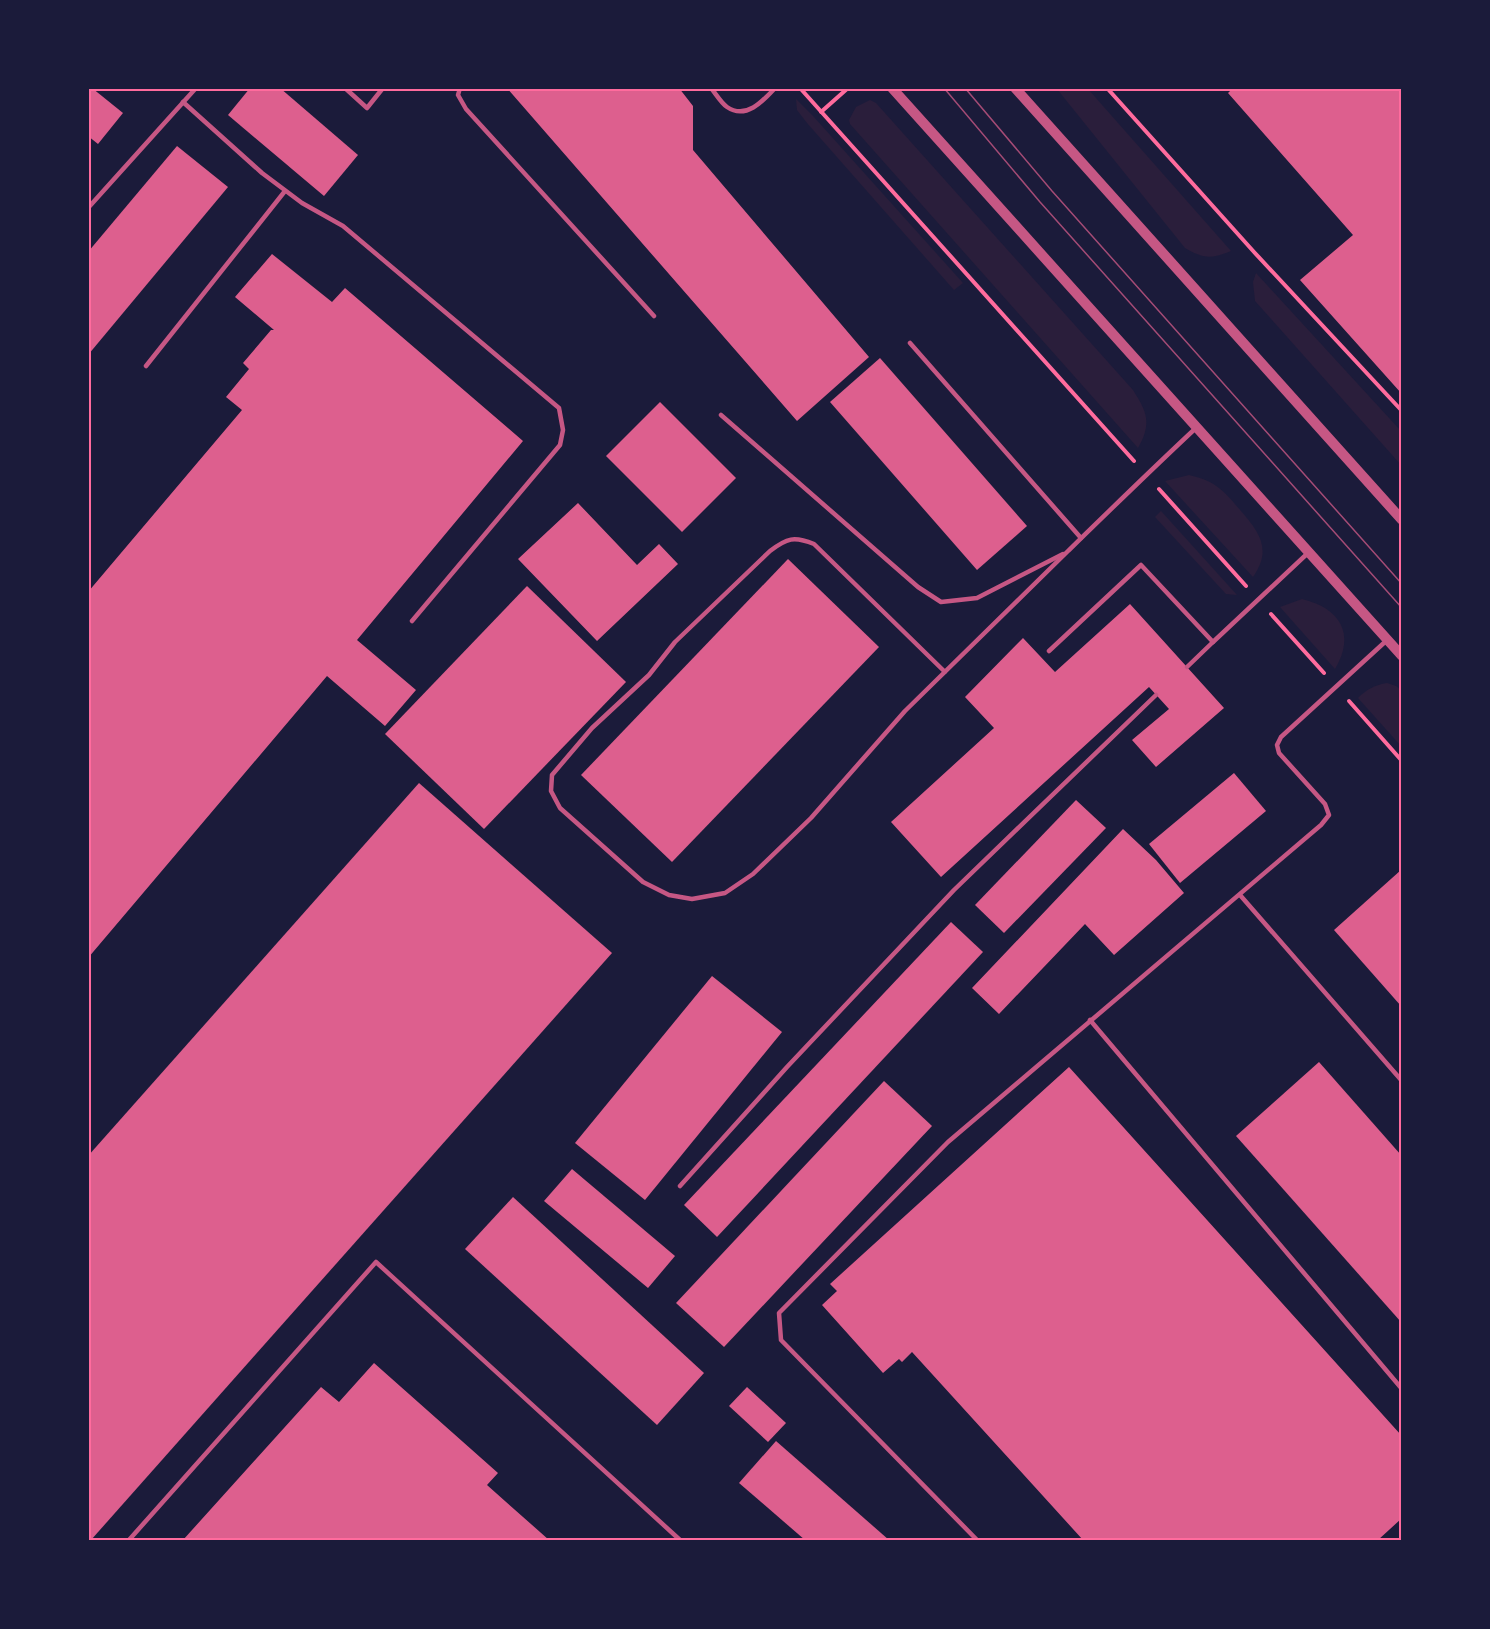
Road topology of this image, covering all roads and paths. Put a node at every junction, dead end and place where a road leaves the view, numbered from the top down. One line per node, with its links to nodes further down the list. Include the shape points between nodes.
1 (196, 88): 12 (lane)
2 (345, 88): 3 (lane, via 367,108)
3 (383, 88)
4 (460, 88): 16 (lane, via 458,95 466,109)
5 (711, 88): 6 (lane, via 727,107 741,111 756,107)
6 (776, 88)
7 (800, 88): 13 (path)
8 (848, 88): 13 (path)
9 (892, 88): 21 (street)
10 (1015, 88): 23 (street)
11 (1107, 88): 19 (path)
12 (183, 102): 14 (lane); 15 (lane)
13 (821, 112): 22 (path)
14 (285, 190): 18 (lane); 30 (lane, via 343,226 559,408 563,430 560,445)
15 (88, 208)
16 (654, 316)
17 (910, 343): 26 (lane)
18 (146, 366)
19 (1401, 411)
20 (721, 415): 27 (lane, via 918,587 941,602 977,598)
21 (1197, 427): 22 (lane); 28 (street)
22 (1145, 474): 26 (lane); 29 (path)
23 (1389, 506): 24 (lane); 25 (street)
24 (1401, 511)
25 (1401, 520)
26 (1081, 538): 27 (lane)
27 (1068, 551): 36 (lane)
28 (1309, 552): 29 (lane); 31 (street)
29 (1258, 600): 32 (lane); 37 (path)
30 (412, 621)
31 (1387, 640): 34 (street); 37 (lane)
32 (1213, 642): 33 (lane, via 1142,565); 35 (lane)
33 (1049, 651)
34 (1401, 656)
35 (1187, 667)
36 (945, 672): 36 (lane, via 905,711 811,818 753,874 725,892 692,899 669,895 643,882 560,808 551,791 552,775 592,728 782,542 798,538 814,544)
37 (1336, 687): 39 (path); 40 (lane, via 1277,745 1279,753 1324,804 1329,815)
38 (1156, 695): 43 (lane, via 954,891)
39 (1401, 761)
40 (1240, 895): 41 (lane); 42 (lane)
41 (1090, 1020): 44 (lane); 47 (lane, via 948,1142 779,1313 781,1340)
42 (1401, 1081)
43 (680, 1186)
44 (1401, 1389)
45 (129, 1540): 46 (lane, via 376,1262)
46 (680, 1540)
47 (977, 1540)

